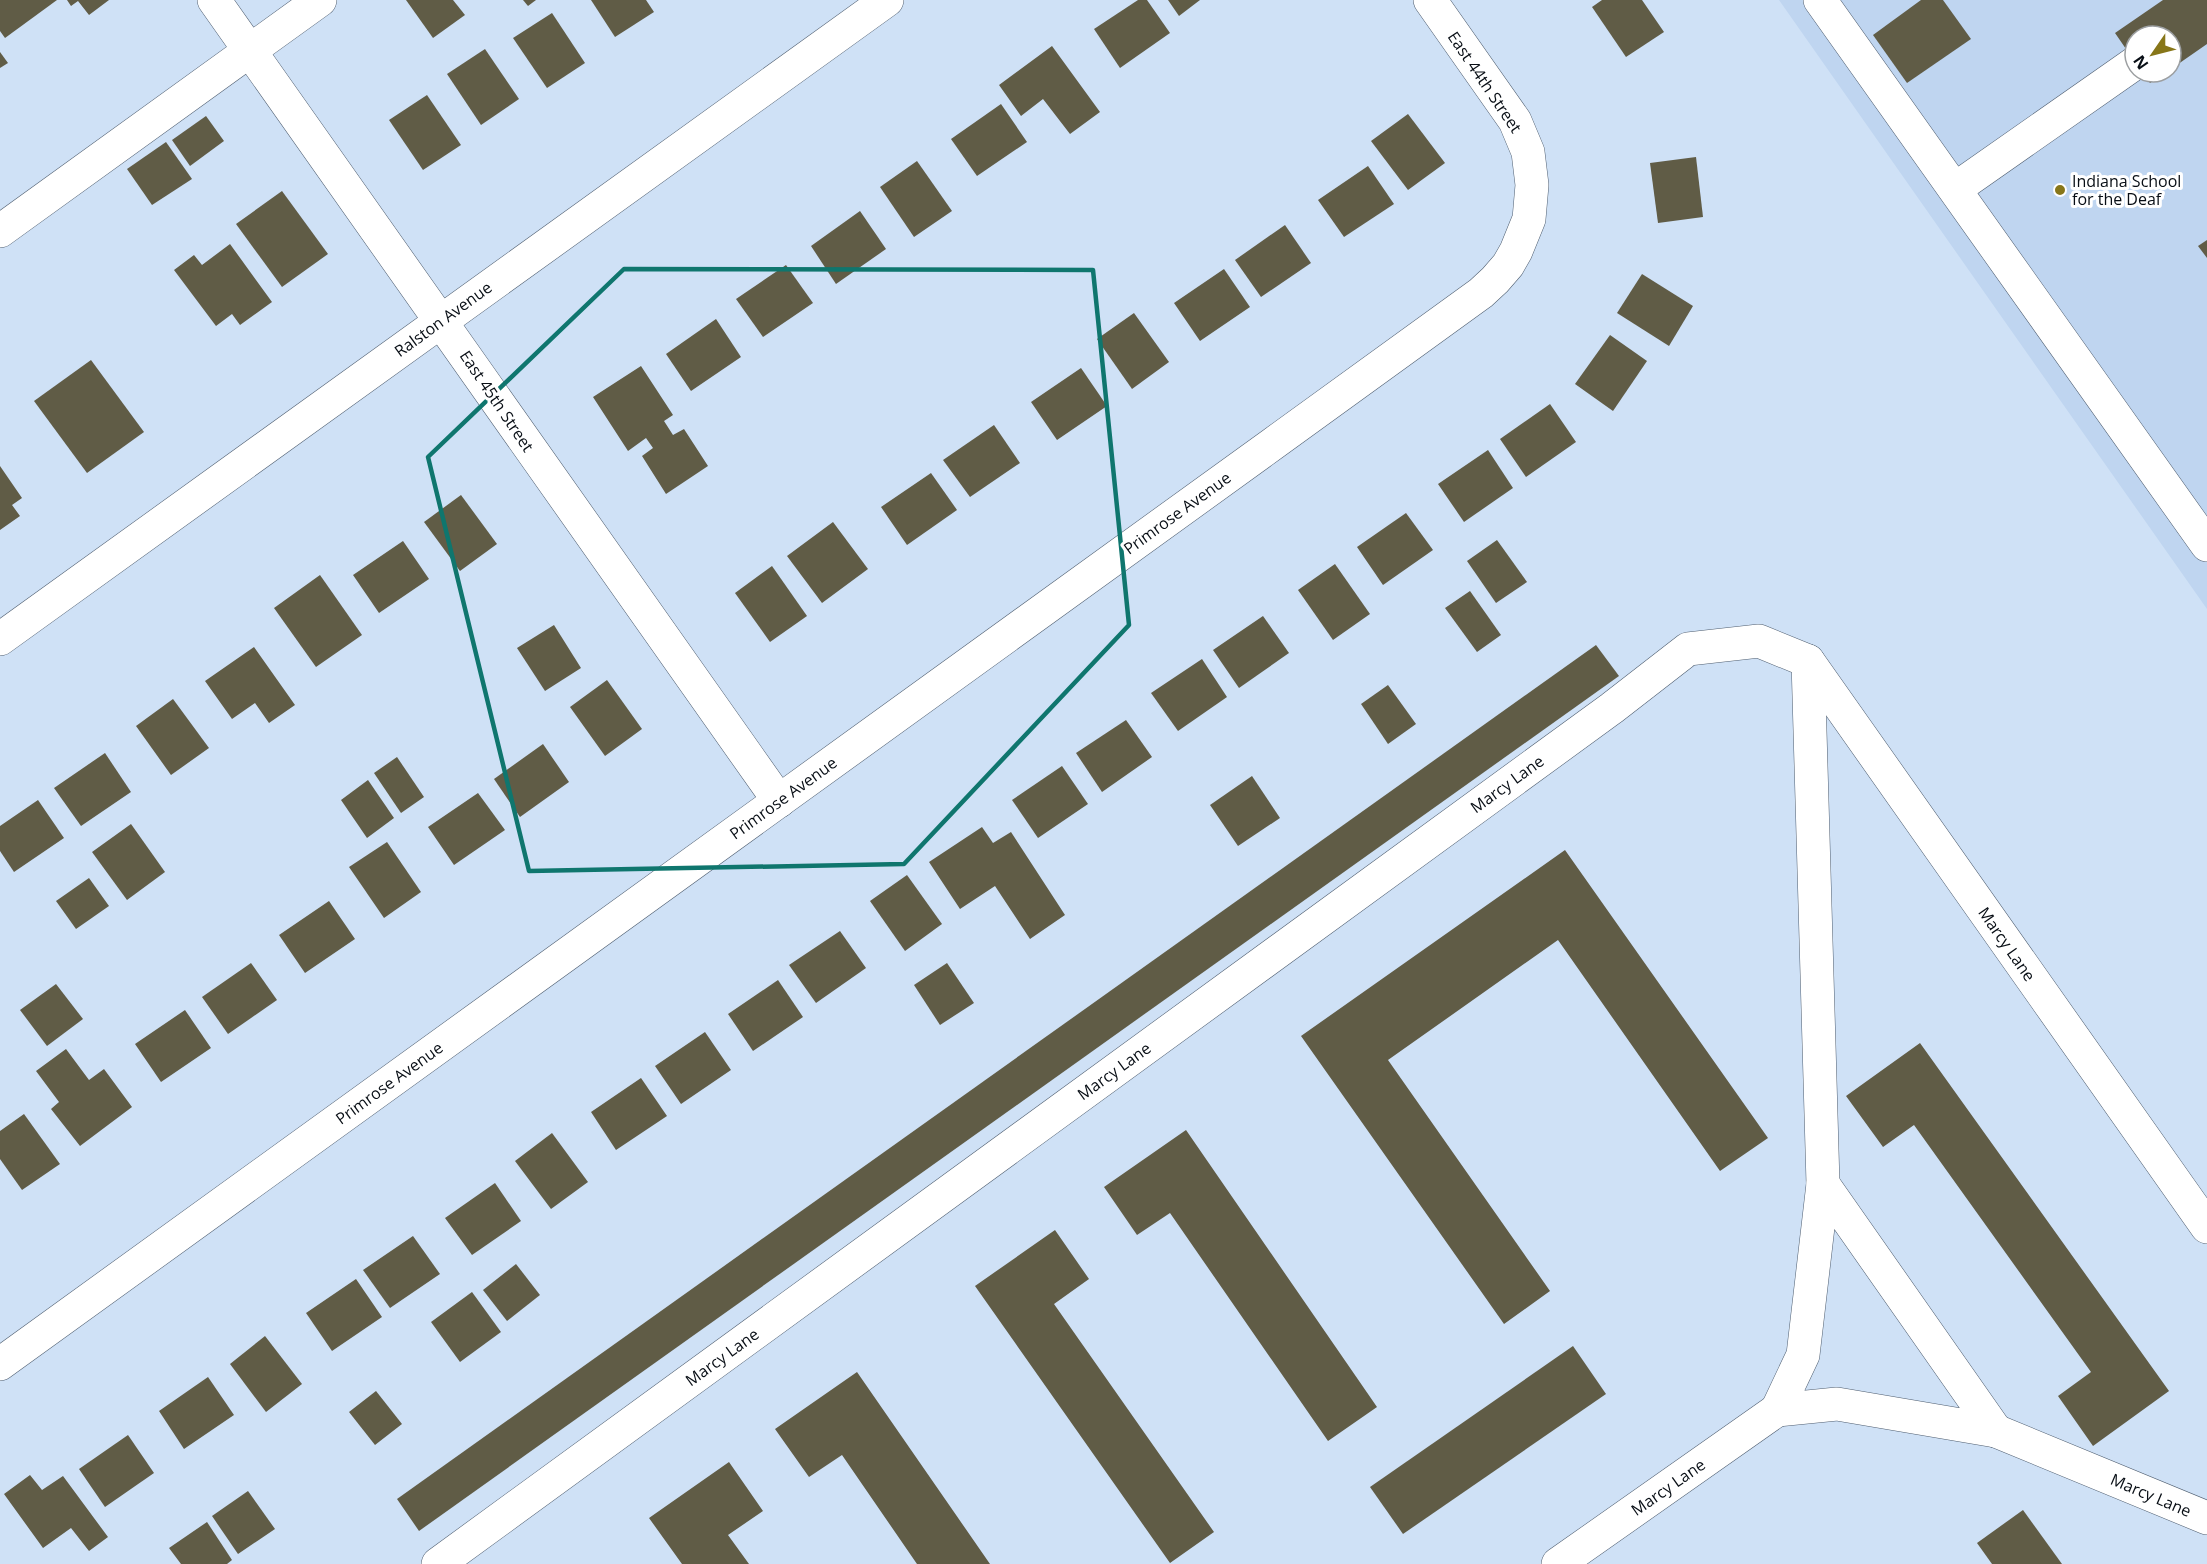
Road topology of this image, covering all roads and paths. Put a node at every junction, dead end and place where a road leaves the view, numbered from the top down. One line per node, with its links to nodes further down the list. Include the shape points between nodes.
1 (214, 0): 6 (street, East 45th Street)
2 (320, 0): 6 (street)
3 (887, 0): 11 (street, Ralston Avenue)
4 (1430, 0): 9 (street, East 44th Street, via 1515,121 1528,152)
5 (1820, 0): 8 (street)
6 (250, 50): 10 (street); 11 (street, East 45th Street)
7 (2123, 71): 8 (street)
8 (1955, 189): 12 (street)
9 (1530, 204): 15 (street, Primrose Avenue, via 1529,219 1516,251 1481,293)
10 (0, 231)
11 (442, 320): 13 (street, Ralston Avenue); 15 (street, East 45th Street)
12 (2207, 545)
13 (0, 639)
14 (1808, 662): 16 (street, Marcy Lane); 17 (street, Marcy Lane); 22 (street, Marcy Lane, via 1759,640 1688,649)
15 (779, 801): 18 (street, Primrose Avenue)
16 (1823, 1184): 19 (street, Marcy Lane, via 1803,1355); 20 (street)
17 (2207, 1227)
18 (0, 1364)
19 (1777, 1410): 20 (street, Marcy Lane, via 1837,1404); 23 (street, Marcy Lane)
20 (1995, 1431): 21 (street, Marcy Lane)
21 (2207, 1518)
22 (438, 1564)
23 (1558, 1564)

